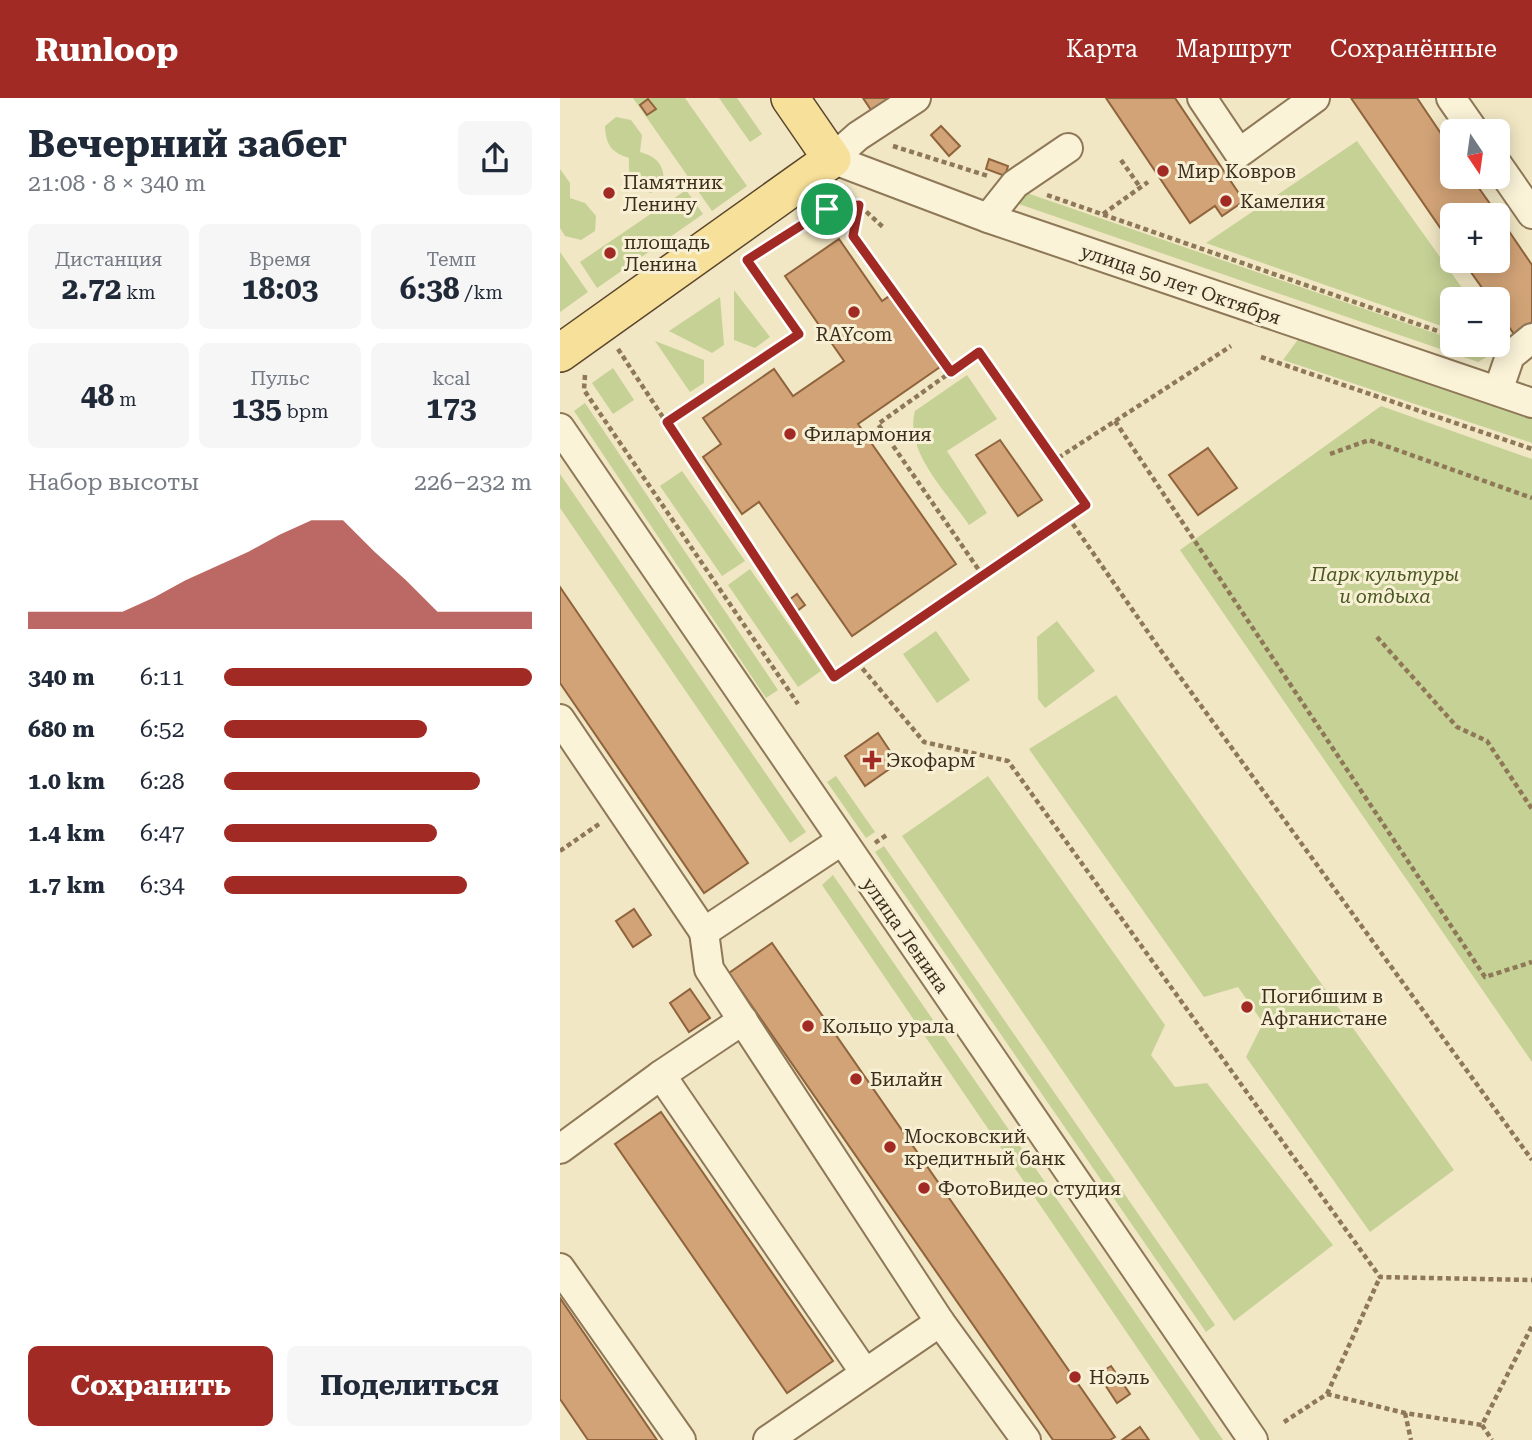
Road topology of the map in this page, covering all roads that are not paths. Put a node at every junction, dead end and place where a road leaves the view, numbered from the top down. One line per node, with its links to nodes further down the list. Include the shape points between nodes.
1 (790, 98): 7 (main road)
2 (916, 98): 7 (street)
3 (1202, 98): 4 (street, via 1239,153)
4 (1315, 98)
5 (1451, 98): 6 (street)
6 (1466, 119)
7 (845, 147): 11 (street, улица 50 лет Октября); 13 (main road)
8 (1068, 148): 11 (street, via 1014,184)
9 (1510, 182): 10 (street)
10 (1532, 214)
11 (988, 218): 14 (street, улица 50 лет Октября)
12 (1532, 338): 14 (street, via 1510,356)
13 (572, 362)
14 (1498, 391): 15 (street, улица 50 лет Октября)
15 (1532, 403)
16 (560, 428): 19 (street, улица Ленина)
17 (560, 719): 18 (street)
18 (571, 758): 20 (street, via 620,810)
19 (841, 841): 20 (street); 30 (street, улица Ленина)
20 (705, 932): 21 (street, via 709,969)
21 (743, 1020): 22 (street); 25 (street)
22 (661, 1075): 23 (street); 26 (street)
23 (560, 1149)
24 (560, 1268): 27 (street)
25 (940, 1322): 26 (street); 29 (street)
26 (865, 1373): 28 (street)
27 (681, 1440)
28 (768, 1440)
29 (1026, 1440)
30 (1253, 1440)

